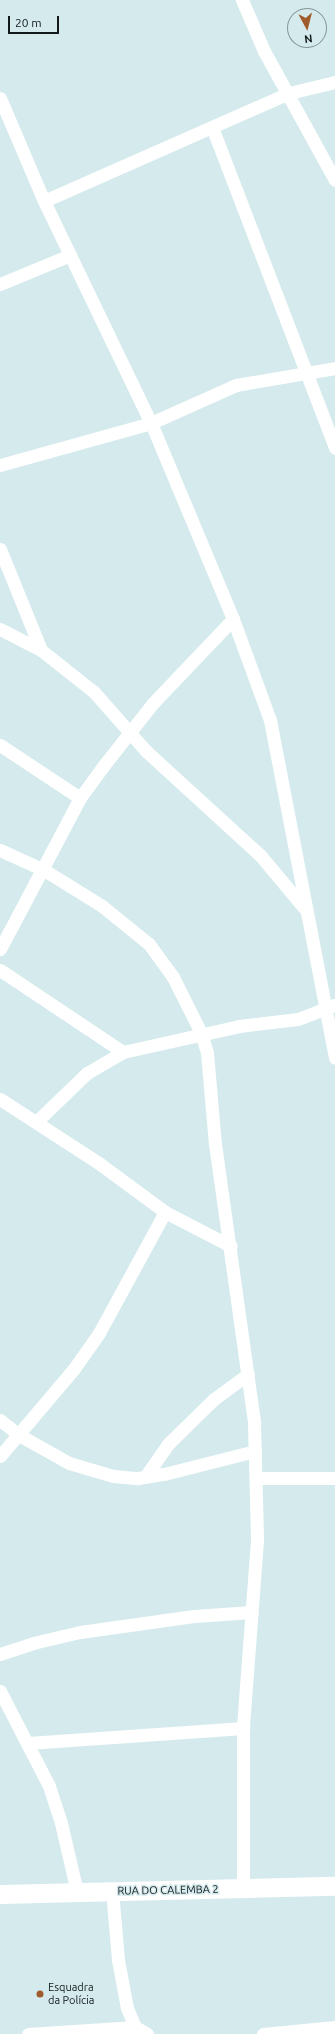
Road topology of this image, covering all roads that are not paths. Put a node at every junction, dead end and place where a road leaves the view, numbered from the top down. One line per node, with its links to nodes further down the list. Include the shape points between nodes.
1 (242, 0): 3 (street, via 264,51)
2 (335, 82): 3 (street)
3 (289, 93): 5 (street); 6 (street)
4 (0, 98): 7 (street)
5 (212, 127): 7 (street); 11 (street)
6 (335, 180)
7 (44, 202): 8 (street)
8 (70, 255): 9 (street); 12 (street)
9 (0, 284)
10 (335, 368): 11 (street)
11 (308, 374): 12 (street, via 236,385); 13 (street)
12 (152, 422): 14 (street); 16 (street)
13 (335, 448)
14 (0, 465)
15 (0, 549): 18 (street)
16 (233, 619): 19 (street, via 164,691); 24 (street, via 270,720)
17 (0, 629): 18 (street)
18 (41, 650): 19 (street, via 94,692)
19 (129, 733): 21 (street); 24 (street, via 260,855)
20 (0, 746): 21 (street)
21 (80, 798): 23 (street)
22 (0, 850): 23 (street)
23 (44, 870): 25 (street); 28 (street, via 102,906 149,944 173,976)
24 (306, 910): 27 (street)
25 (0, 949)
26 (0, 970): 29 (street)
27 (330, 1006): 28 (street, via 298,1019); 30 (street)
28 (201, 1033): 29 (street); 34 (street, via 207,1052 215,1144)
29 (123, 1052): 32 (street, via 87,1073)
30 (335, 1058)
31 (0, 1099): 32 (street)
32 (36, 1122): 33 (street)
33 (165, 1212): 34 (street); 37 (street, via 99,1332 73,1370)
34 (231, 1246): 35 (street)
35 (248, 1374): 38 (street); 40 (street, via 214,1399 168,1444)
36 (0, 1420): 37 (street)
37 (19, 1435): 39 (street); 40 (street, via 69,1463 93,1472 113,1476)
38 (255, 1451): 40 (street); 41 (street)
39 (0, 1456)
40 (145, 1477)
41 (256, 1478): 42 (street); 43 (street, via 257,1540)
42 (335, 1478)
43 (252, 1612): 44 (street, via 187,1617 80,1632 33,1642); 46 (street)
44 (0, 1654)
45 (0, 1691): 47 (street)
46 (243, 1728): 47 (street); 49 (street)
47 (28, 1743): 51 (street, via 49,1786 61,1822)
48 (335, 1886): 49 (main road, RUA DO CALEMBA 2)
49 (243, 1888): 50 (main road, RUA DO CALEMBA 2)
50 (112, 1891): 51 (main road, RUA DO CALEMBA 2); 54 (street, via 118,1960 126,2008)
51 (77, 1892): 52 (main road, RUA DO CALEMBA 2)
52 (0, 1894)
53 (335, 2027): 57 (street)
54 (135, 2028): 55 (street); 56 (street)
55 (28, 2034)
56 (147, 2034)
57 (263, 2034)

